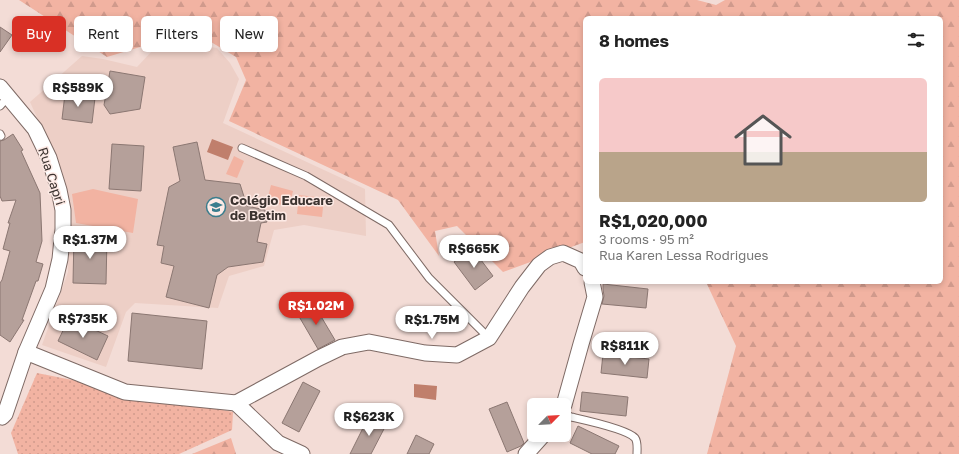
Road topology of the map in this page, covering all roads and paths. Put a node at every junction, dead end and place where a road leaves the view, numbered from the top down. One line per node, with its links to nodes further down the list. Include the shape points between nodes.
1 (3, 96): 6 (street, Rua Capri, via 38,134 49,158 63,210 60,259 53,289)
2 (242, 148): 5 (lane, via 306,176 389,225 429,278)
3 (583, 264): 5 (street, via 581,261 563,253 550,257 539,265)
4 (592, 284): 7 (street, via 595,297)
5 (489, 338): 8 (street, via 457,355 425,353 369,342 342,347)
6 (26, 352): 8 (street, via 125,392); 9 (street, Rua Capri)
7 (566, 398)
8 (236, 403): 12 (street, via 278,444)
9 (3, 415)
10 (571, 417): 14 (lane, via 622,430 634,438)
11 (537, 442): 13 (street)
12 (302, 454)
13 (526, 454)
14 (637, 454)

